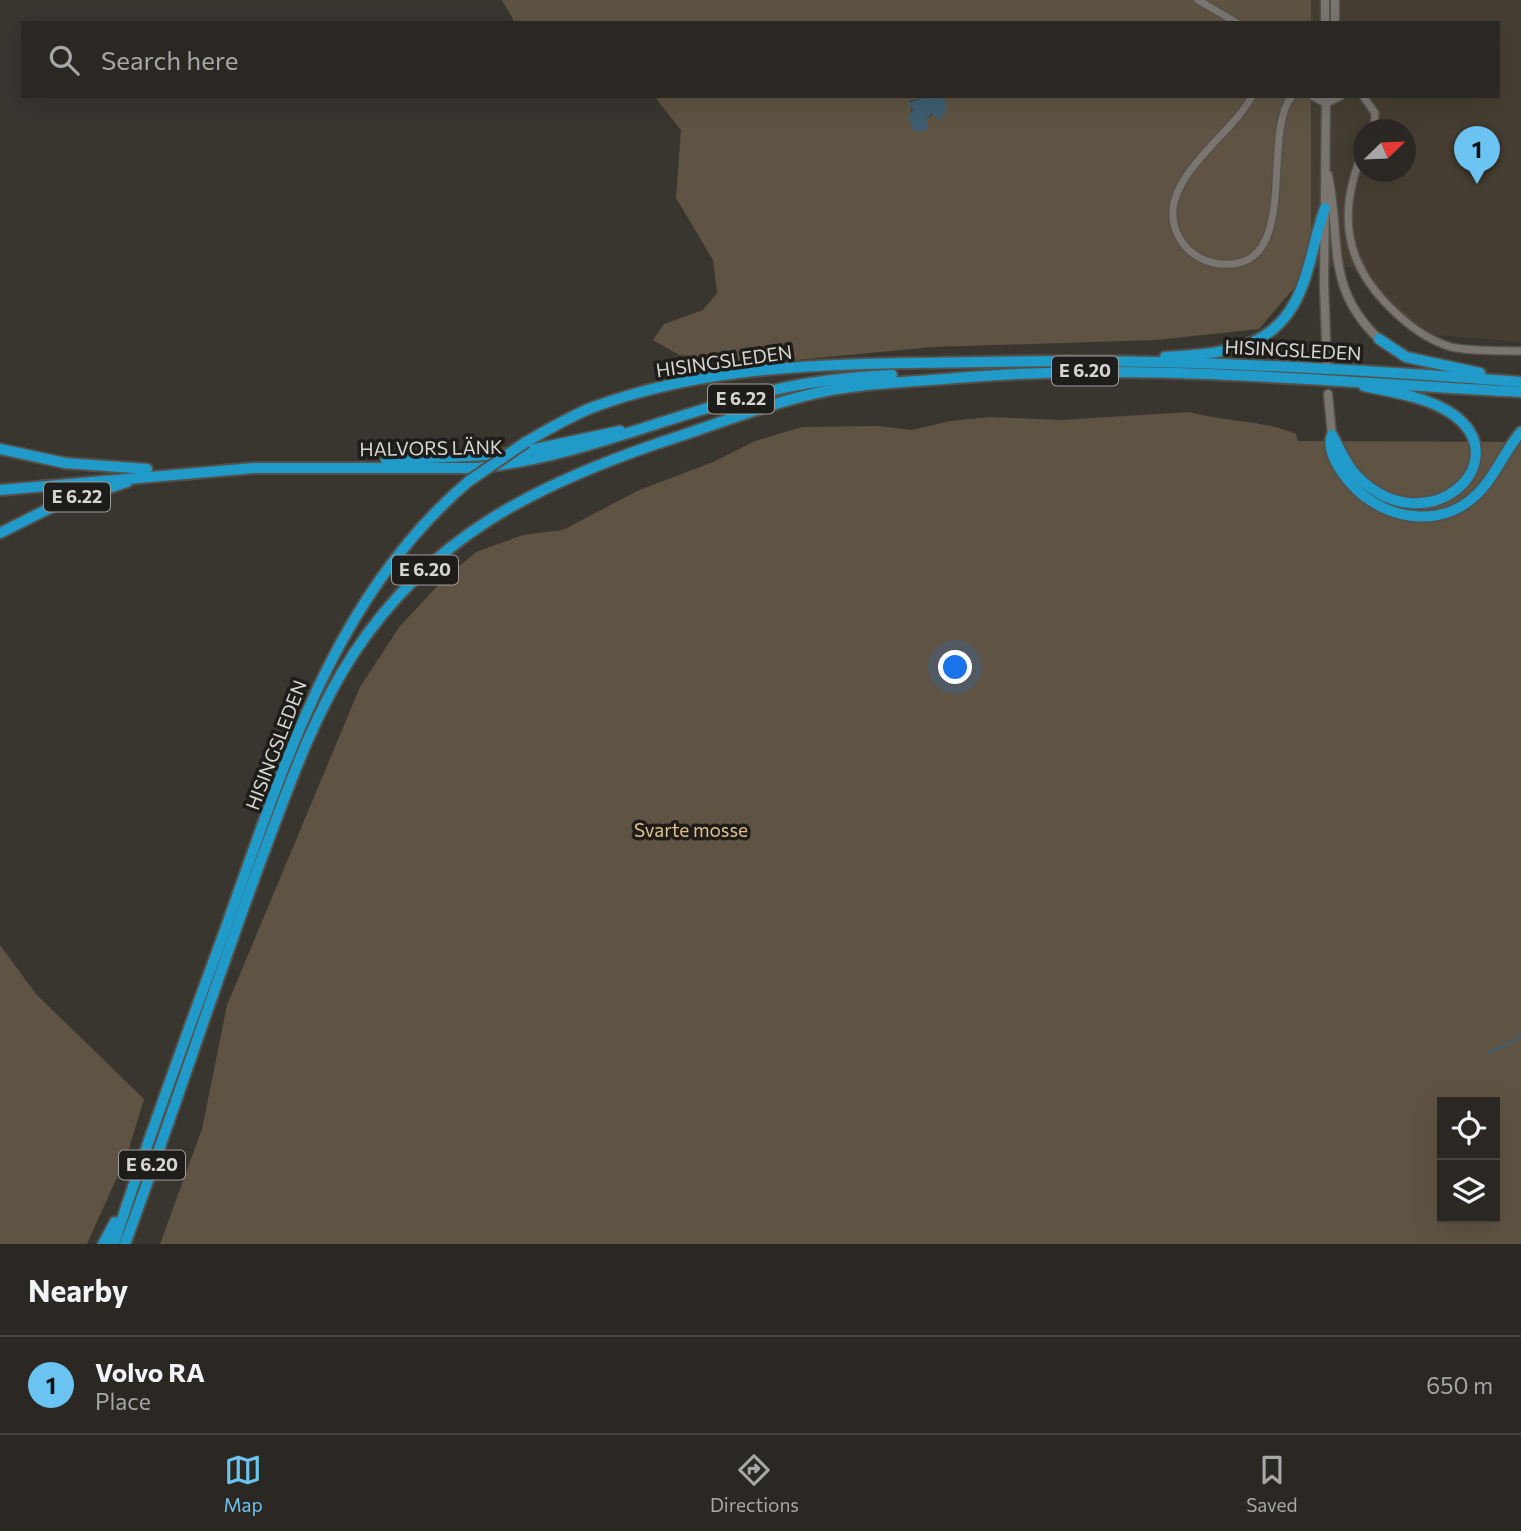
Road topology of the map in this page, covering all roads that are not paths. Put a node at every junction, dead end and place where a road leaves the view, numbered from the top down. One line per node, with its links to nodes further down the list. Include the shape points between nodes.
1 (1198, 0): 4 (street)
2 (1325, 0): 5 (street)
3 (1335, 0): 6 (street)
4 (1234, 21)
5 (1325, 21)
6 (1335, 21)
7 (1250, 98): 8 (street, via 1186,176 1175,199 1174,219 1181,241 1197,257 1213,263 1245,259 1269,233 1275,212 1278,139)
8 (1291, 98)
9 (1317, 98): 12 (street)
10 (1336, 98): 12 (street)
11 (1365, 98): 13 (street, via 1373,106)
12 (1326, 103): 14 (street)
13 (1374, 119)
14 (1325, 159): 16 (street); 17 (street, via 1342,286 1360,319)
15 (1353, 178): 18 (street, via 1349,221 1354,254 1371,288 1432,340 1454,348)
16 (1325, 208): 19 (highway, via 1298,297 1268,335 1232,351); 21 (street)
17 (1379, 339): 24 (highway, E 6.20, via 1426,363)
18 (1521, 351)
19 (1143, 362): 20 (highway, HISINGSLEDEN / E 6.20); 24 (highway, HISINGSLEDEN / E 6.20)
20 (900, 363): 30 (highway, HALVORS LÄNK / E 6.22, via 791,380 611,434 523,453); 35 (highway, HISINGSLEDEN / E 6.20, bridge, via 754,371 668,384 589,409 526,442 469,481 420,527 363,602 316,688)
21 (1327, 364)
22 (978, 373): 23 (highway, HISINGSLEDEN / E 6.20, via 1132,371); 31 (highway, HALVORS LÄNK / E 6.22, via 814,382 729,402 599,445 511,465 254,468); 38 (highway, HISINGSLEDEN / E 6.20, via 882,383 794,399 586,469 490,518 414,580 354,653 316,719 233,935)
23 (1341, 379): 25 (highway, HISINGSLEDEN / E 6.20); 28 (highway, via 1450,412 1471,433 1475,464 1469,480 1450,496 1421,504 1399,501 1356,475)
24 (1521, 380)
25 (1521, 392)
26 (1328, 394): 28 (street)
27 (1521, 432): 28 (highway, via 1472,499 1443,515 1422,517 1390,511 1359,491 1338,465 1329,442)
28 (1332, 435)
29 (0, 449): 30 (highway, E 6.22, via 65,463)
30 (146, 469): 32 (highway, HALVORS LÄNK / E 6.22)
31 (160, 474): 33 (highway, HALVORS LÄNK / E 6.22); 34 (highway, E 6.22, via 86,493)
32 (0, 484)
33 (0, 490)
34 (0, 533)
35 (127, 1206): 36 (highway, E 6.20); 37 (highway, HISINGSLEDEN / E 6.20)
36 (103, 1244)
37 (114, 1244)
38 (125, 1244)

